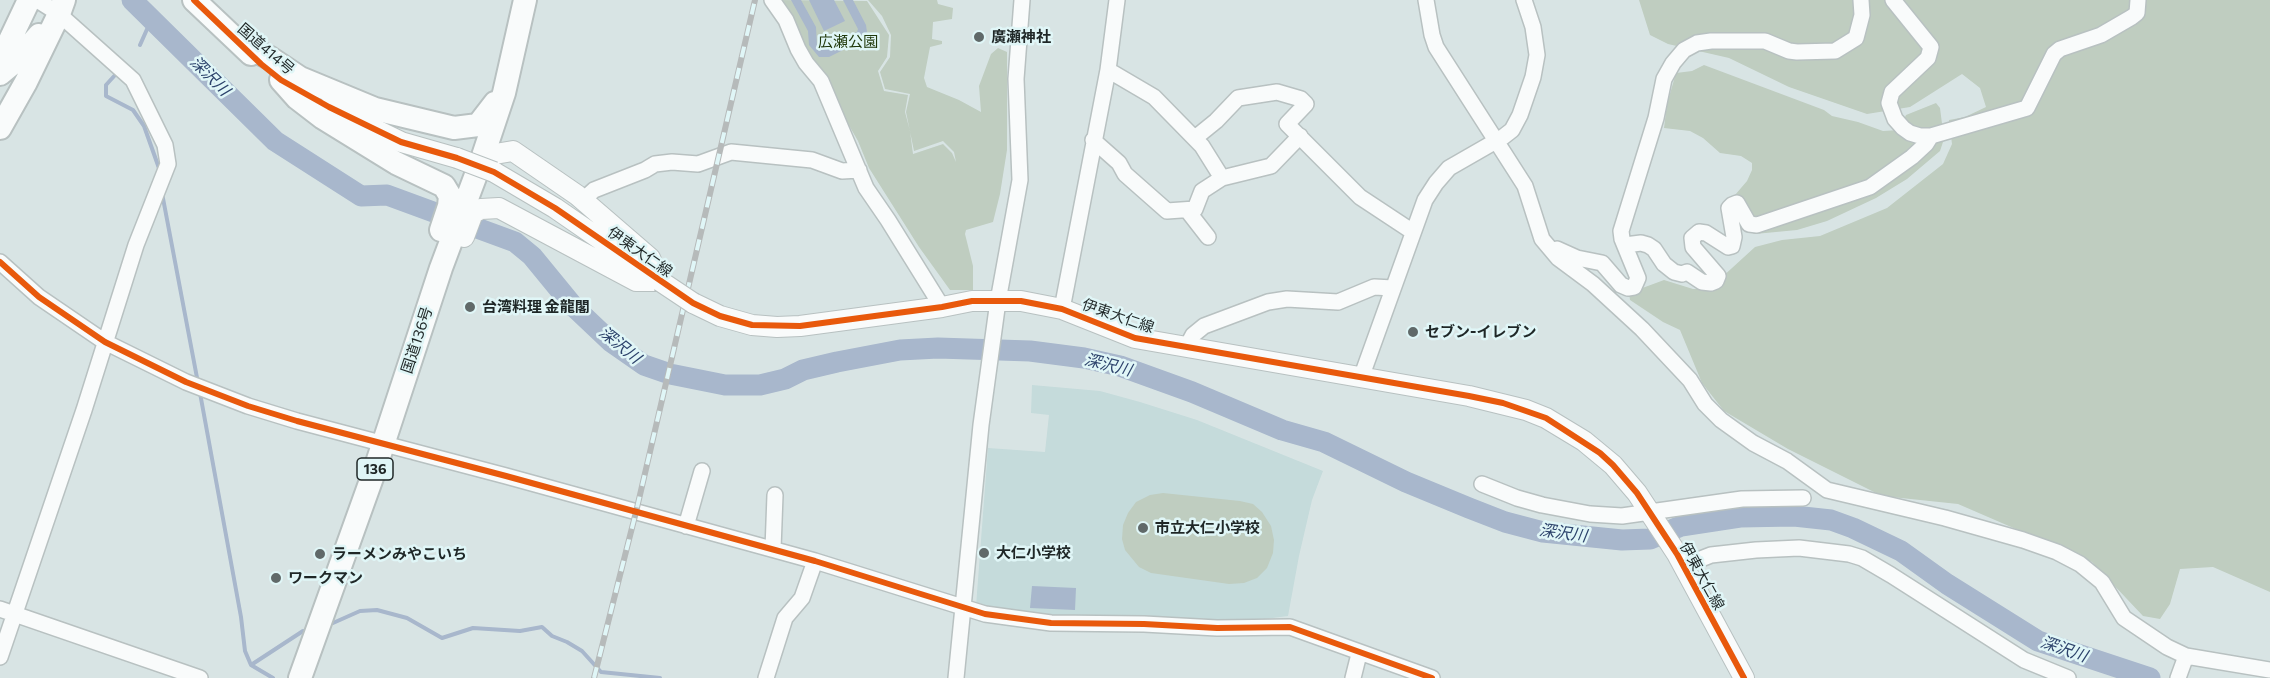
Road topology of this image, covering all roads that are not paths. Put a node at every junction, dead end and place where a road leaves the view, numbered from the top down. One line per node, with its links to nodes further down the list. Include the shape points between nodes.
1 (29, 0): 14 (highway)
2 (194, 0): 13 (highway, 国道414号)
3 (525, 0): 18 (highway)
4 (772, 0): 29 (street, via 806,63 821,81)
5 (1022, 0): 42 (street, via 1016,89 1020,180)
6 (1116, 0): 15 (street)
7 (1426, 0): 26 (street, via 1436,47)
8 (1524, 0): 26 (street, via 1536,42 1536,68 1520,115 1512,130)
9 (1861, 0): 38 (street, via 1856,38 1835,51 1789,51 1766,41 1752,40 1696,43 1684,50 1664,79 1621,231)
10 (1893, 0): 23 (street, via 1931,46 1925,63 1892,92 1891,111 1910,133)
11 (2138, 0): 23 (street, via 2137,13 2132,17 2054,54 2027,108)
12 (55, 5): 16 (highway, via 32,44); 20 (highway, via 26,82); 45 (street, via 133,80 168,156)
13 (240, 43): 17 (highway, 国道414号); 21 (highway, via 300,78 375,109)
14 (0, 61)
15 (1108, 70): 24 (street, via 1154,97); 25 (street)
16 (0, 74)
17 (281, 80): 19 (highway, 国道414号); 33 (highway, via 323,118 396,163 444,186)
18 (504, 93): 21 (highway, via 478,125); 27 (main road, via 501,131 504,143); 28 (highway)
19 (329, 107): 28 (main road, 伊東大仁線, bridge, via 401,141)
20 (0, 128)
21 (454, 128): 28 (highway, via 467,138)
22 (1300, 136): 24 (street, via 1287,124 1306,104 1277,92 1238,98); 30 (street, via 1271,166); 35 (street, via 1360,197)
23 (1931, 136): 38 (street, via 1905,163 1870,188 1756,225 1749,224 1737,202 1732,205 1732,246 1706,233 1699,232 1692,238 1693,247 1719,276 1711,283 1687,272 1674,272 1648,244)
24 (1195, 138): 30 (street)
25 (1093, 140): 34 (street, via 1167,211); 44 (street)
26 (1498, 140): 35 (street, via 1449,168 1425,200); 37 (street, via 1525,186)
27 (513, 152): 28 (main road); 31 (main road)
28 (484, 169): 32 (main road, via 485,194); 33 (highway); 40 (main road, 伊東大仁線, via 555,208)
29 (859, 170): 31 (street, via 842,171 812,160 731,152 698,164 655,164 594,190); 43 (street, via 866,188)
30 (1222, 178): 34 (street, via 1202,191 1195,209)
31 (583, 200): 40 (main road, via 650,258)
32 (499, 208): 33 (main road); 40 (main road, via 636,281)
33 (462, 210): 48 (highway, 国道136号 / 136, via 444,257 431,257 431,299)
34 (1187, 210): 36 (street)
35 (1413, 232): 41 (street)
36 (1208, 237)
37 (1542, 239): 38 (street, via 1576,258 1602,263 1628,288 1634,287 1638,278); 63 (street, via 1558,258 1642,329 1721,420 1753,443 1836,493 1968,524 2057,552 2102,582 2124,618 2166,647)
38 (1625, 246)
39 (0, 262): 45 (street, via 39,297)
40 (660, 281): 43 (main road, 伊東大仁線, bridge, via 720,316 777,327)
41 (1393, 288): 46 (street, via 1374,287 1338,302 1268,302 1204,326); 47 (street)
42 (998, 301): 43 (main road, 伊東大仁線, via 972,300); 44 (main road, 伊東大仁線); 58 (street, via 982,413)
43 (942, 307)
44 (1062, 309): 46 (main road, 伊東大仁線, via 1135,338)
45 (105, 342): 48 (street, via 248,406); 60 (street)
46 (1186, 348): 47 (main road, 伊東大仁線)
47 (1361, 378): 53 (main road, 伊東大仁線, via 1503,403 1546,418 1613,465)
48 (383, 443): 54 (street); 66 (highway, 国道136号 / 136)
49 (702, 471): 54 (street)
50 (1482, 484): 53 (street, via 1542,505 1590,514)
51 (775, 495): 55 (street)
52 (1803, 498): 53 (street, via 1742,499)
53 (1652, 515): 56 (main road, 伊東大仁線)
54 (686, 526): 55 (street)
55 (773, 549): 57 (street)
56 (1680, 560): 71 (main road, 伊東大仁線); 72 (street, via 1799,548 1849,554 1891,575 2024,660)
57 (815, 561): 58 (street); 67 (street, via 806,590 785,618)
58 (963, 608): 61 (street, via 1051,623 1290,627); 68 (street)
59 (0, 609): 60 (street)
60 (15, 614): 62 (street); 65 (street)
61 (1359, 654): 69 (street); 70 (street)
62 (0, 657)
63 (2182, 666): 64 (street)
64 (2270, 670)
65 (194, 677)
66 (300, 678)
67 (766, 678)
68 (956, 678)
69 (1353, 678)
70 (1432, 678)
71 (1744, 678)
72 (2068, 678)

